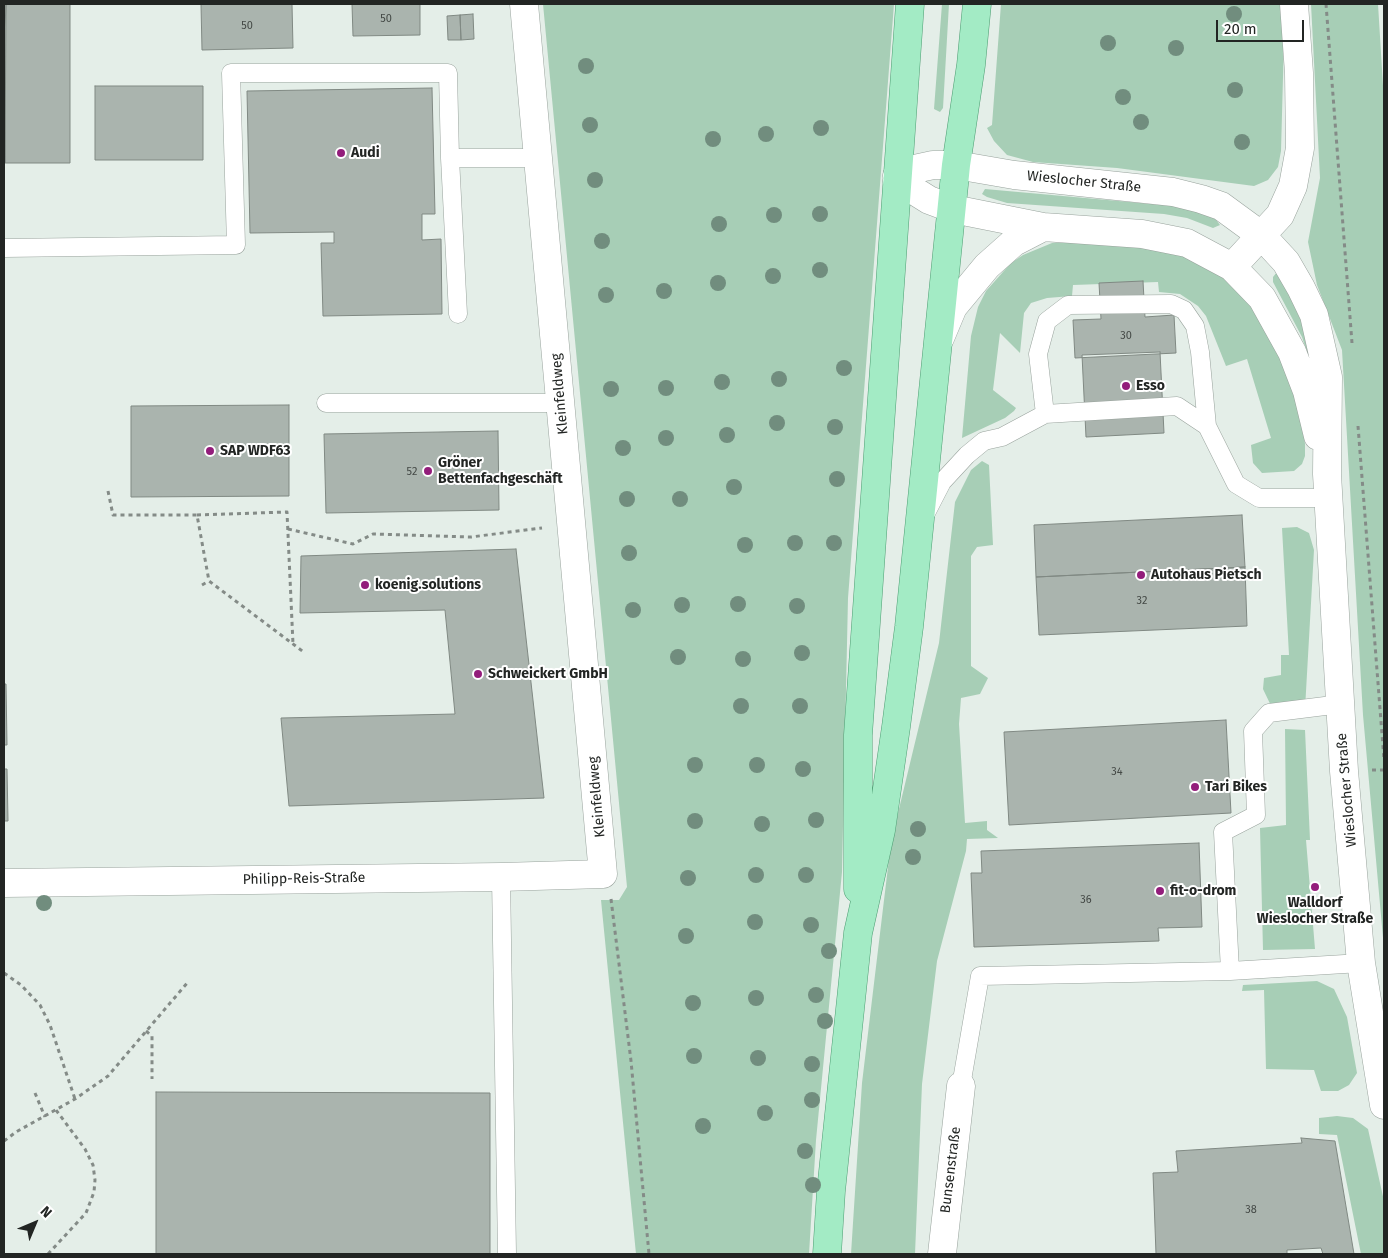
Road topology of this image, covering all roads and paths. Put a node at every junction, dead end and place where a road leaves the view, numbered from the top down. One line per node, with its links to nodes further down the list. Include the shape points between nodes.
1 (524, 4): 6 (street, Kleinfeldweg)
2 (910, 4): 8 (main road)
3 (977, 4): 7 (main road)
4 (1294, 4): 11 (street, via 1300,148 1293,186 1280,215)
5 (450, 158): 6 (lane); 12 (lane, via 448,73 231,73 236,245); 14 (lane)
6 (537, 158): 16 (street, Kleinfeldweg)
7 (956, 165): 8 (street, Wieslocher Straße, via 910,170); 9 (main road); 11 (street, Wieslocher Straße, via 1014,175 1173,192 1222,206)
8 (897, 178): 9 (street, Wieslocher Straße, via 929,200); 34 (main road, via 858,735)
9 (954, 209): 10 (street, Wieslocher Straße); 15 (main road)
10 (1043, 227): 13 (street, Wieslocher Straße, via 1142,234 1187,243); 15 (street, via 1014,242 987,266 953,307)
11 (1262, 236): 13 (street); 20 (street, Wieslocher Straße, via 1286,262 1314,315 1328,377)
12 (4, 248)
13 (1232, 267): 20 (street, Wieslocher Straße, via 1262,298 1292,352 1307,391)
14 (458, 314)
15 (936, 346): 25 (main road)
16 (562, 402): 17 (lane); 23 (street, Kleinfeldweg)
17 (326, 403)
18 (1045, 414): 19 (lane, via 1177,406); 19 (lane, via 1038,354 1046,321 1068,305 1171,304 1184,310 1195,326); 25 (lane, via 1002,437 984,441 967,455 942,482)
19 (1207, 426): 20 (lane, via 1236,484 1259,498)
20 (1328, 486): 30 (street, Wieslocher Straße)
21 (108, 491): 22 (path, via 113,514)
22 (197, 516): 24 (path, via 287,512); 26 (path)
23 (572, 524): 24 (path, via 472,537 373,534 353,544); 31 (street, Kleinfeldweg)
24 (288, 530): 28 (path)
25 (917, 532): 34 (main road, via 909,627 887,793)
26 (209, 581): 27 (path); 28 (path)
27 (202, 585)
28 (293, 644): 29 (path)
29 (306, 653)
30 (1341, 704): 35 (street, Wieslocher Straße); 36 (lane, via 1269,712 1254,730 1256,815 1223,832)
31 (604, 874): 32 (street, Philipp-Reis-Straße); 50 (path, via 610,894 631,1061)
32 (501, 877): 33 (street, Philipp-Reis-Straße); 49 (lane)
33 (4, 883)
34 (858, 933): 51 (main road)
35 (1361, 963): 36 (lane); 44 (street, Wieslocher Straße)
36 (1230, 971): 41 (lane, via 980,976)
37 (4, 974): 43 (path, via 21,985 40,1005)
38 (188, 982): 39 (path)
39 (146, 1031): 40 (path, via 152,1036); 43 (path, via 108,1076)
40 (152, 1079)
41 (961, 1086): 52 (street, Bunsenstraße)
42 (35, 1092): 46 (path)
43 (75, 1099): 45 (path)
44 (1384, 1105)
45 (56, 1110): 46 (path); 48 (path, via 85,1150 93,1165 95,1180 86,1213)
46 (45, 1117): 47 (path)
47 (4, 1141)
48 (48, 1254)
49 (507, 1254)
50 (649, 1254)
51 (827, 1254)
52 (942, 1254)

